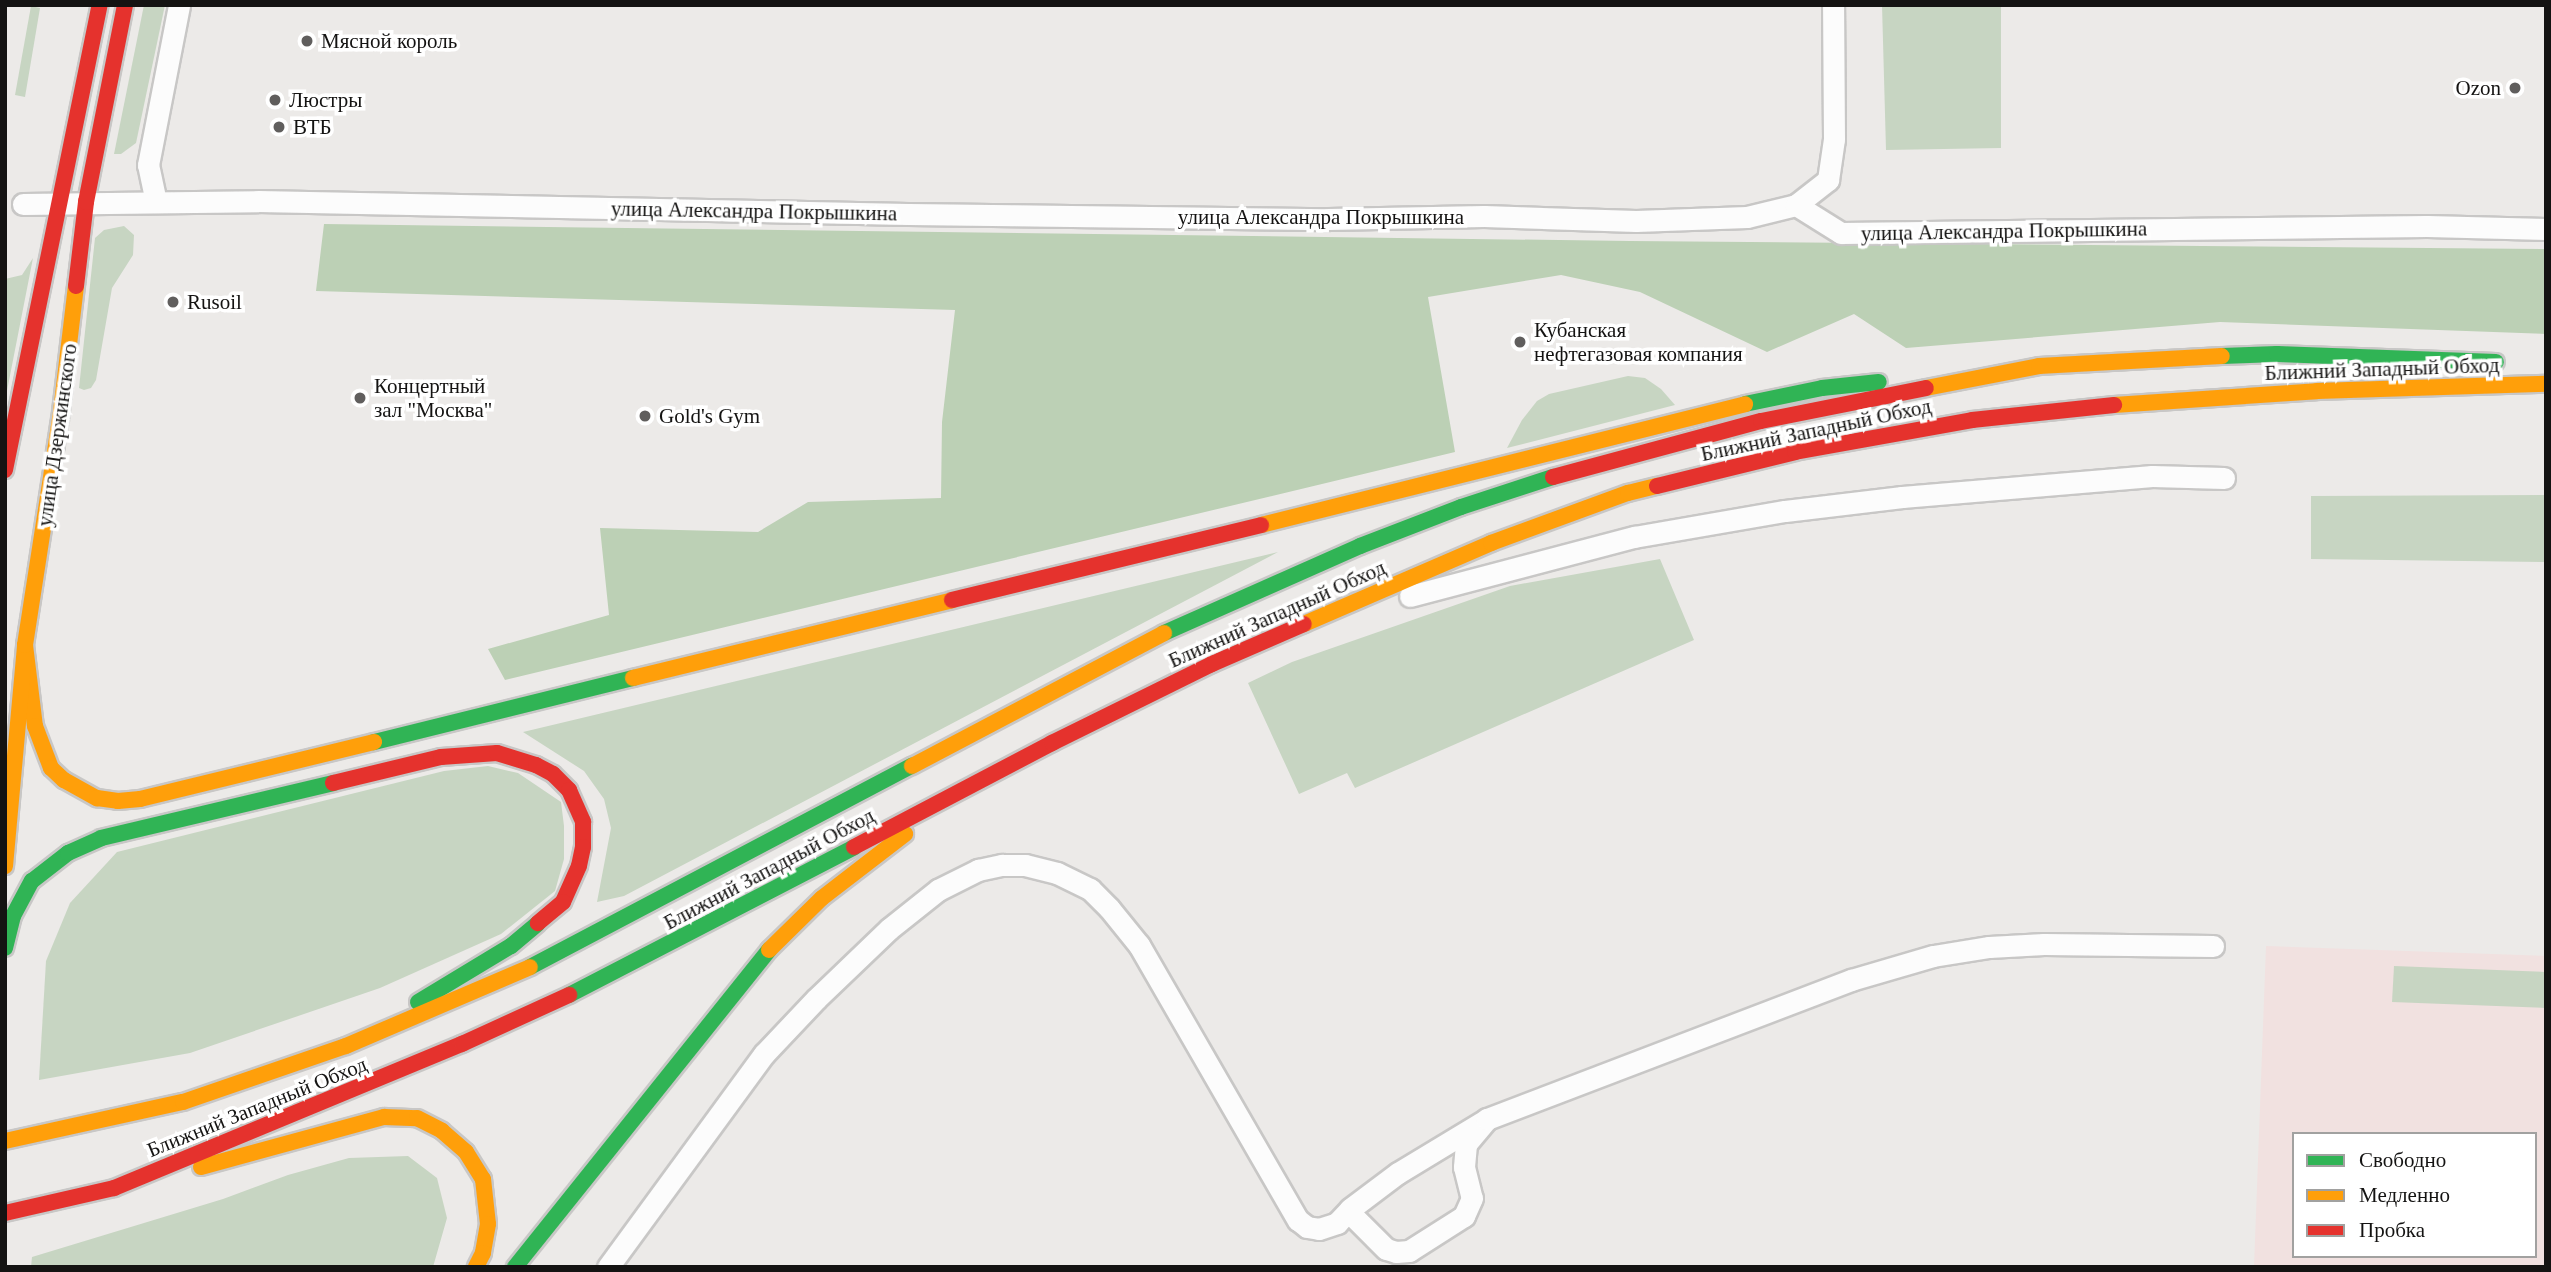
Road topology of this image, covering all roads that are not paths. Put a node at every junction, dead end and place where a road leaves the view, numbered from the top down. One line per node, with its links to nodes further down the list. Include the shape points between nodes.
1 (100, 5): 7 (main road, улица Дзержинского)
2 (125, 5): 5 (main road, улица Дзержинского)
3 (179, 5): 6 (street, via 148,165)
4 (1833, 5): 9 (street, via 1834,139 1828,180)
5 (86, 202): 6 (street, улица Александра Покрышкина); 7 (street, улица Александра Покрышкина); 17 (main road, улица Дзержинского, via 60,420)
6 (156, 202): 9 (street, улица Александра Покрышкина, via 1636,221 1747,217)
7 (60, 203): 8 (street, улица Александра Покрышкина); 14 (main road, улица Дзержинского)
8 (23, 204)
9 (1796, 205): 10 (street, улица Александра Покрышкина, via 1841,233 2427,226)
10 (2546, 229)
11 (2518, 363): 12 (main road, Ближний Западный Обход, via 2277,354)
12 (2039, 366): 17 (main road, via 1822,388 1707,412 140,799 118,802 97,797 51,768 35,726); 22 (main road, via 1761,421 1561,475 1360,547 1183,623 519,973)
13 (2546, 384): 16 (main road, Ближний Западный Обход, via 2163,400 1972,419 1795,452 1628,493 1491,543)
14 (5, 470)
15 (2224, 478): 16 (street, via 2138,477 1902,497 1634,537)
16 (1274, 636): 18 (main road, Ближний Западный Обход)
17 (25, 645): 19 (main road, улица Дзержинского)
18 (971, 787): 25 (main road, Ближний Западный Обход, via 563,999 366,1086); 29 (main road, via 822,898 773,945)
19 (5, 866)
20 (2213, 946): 23 (street, via 2044,944 1933,956 1808,995)
21 (5, 948): 22 (main road, via 13,916 32,881 68,853 102,838 452,755 497,753 553,774 569,790 583,822 579,866 563,902 511,946)
22 (346, 1046): 24 (main road, via 183,1102)
23 (1487, 1119): 26 (street, via 1433,1150); 26 (street, via 1466,1144 1463,1157 1472,1198 1464,1216 1409,1251 1396,1252 1386,1249)
24 (5, 1141)
25 (114, 1188): 27 (main road); 28 (main road, via 384,1117 416,1118 442,1131 466,1152 483,1179 488,1224)
26 (1350, 1209): 30 (street, via 1337,1223 1319,1229 1298,1220 1139,945 1090,889 1058,873 1002,865 978,870 938,890 889,929 816,999 764,1054)
27 (5, 1213)
28 (476, 1267)
29 (515, 1267)
30 (608, 1267)

